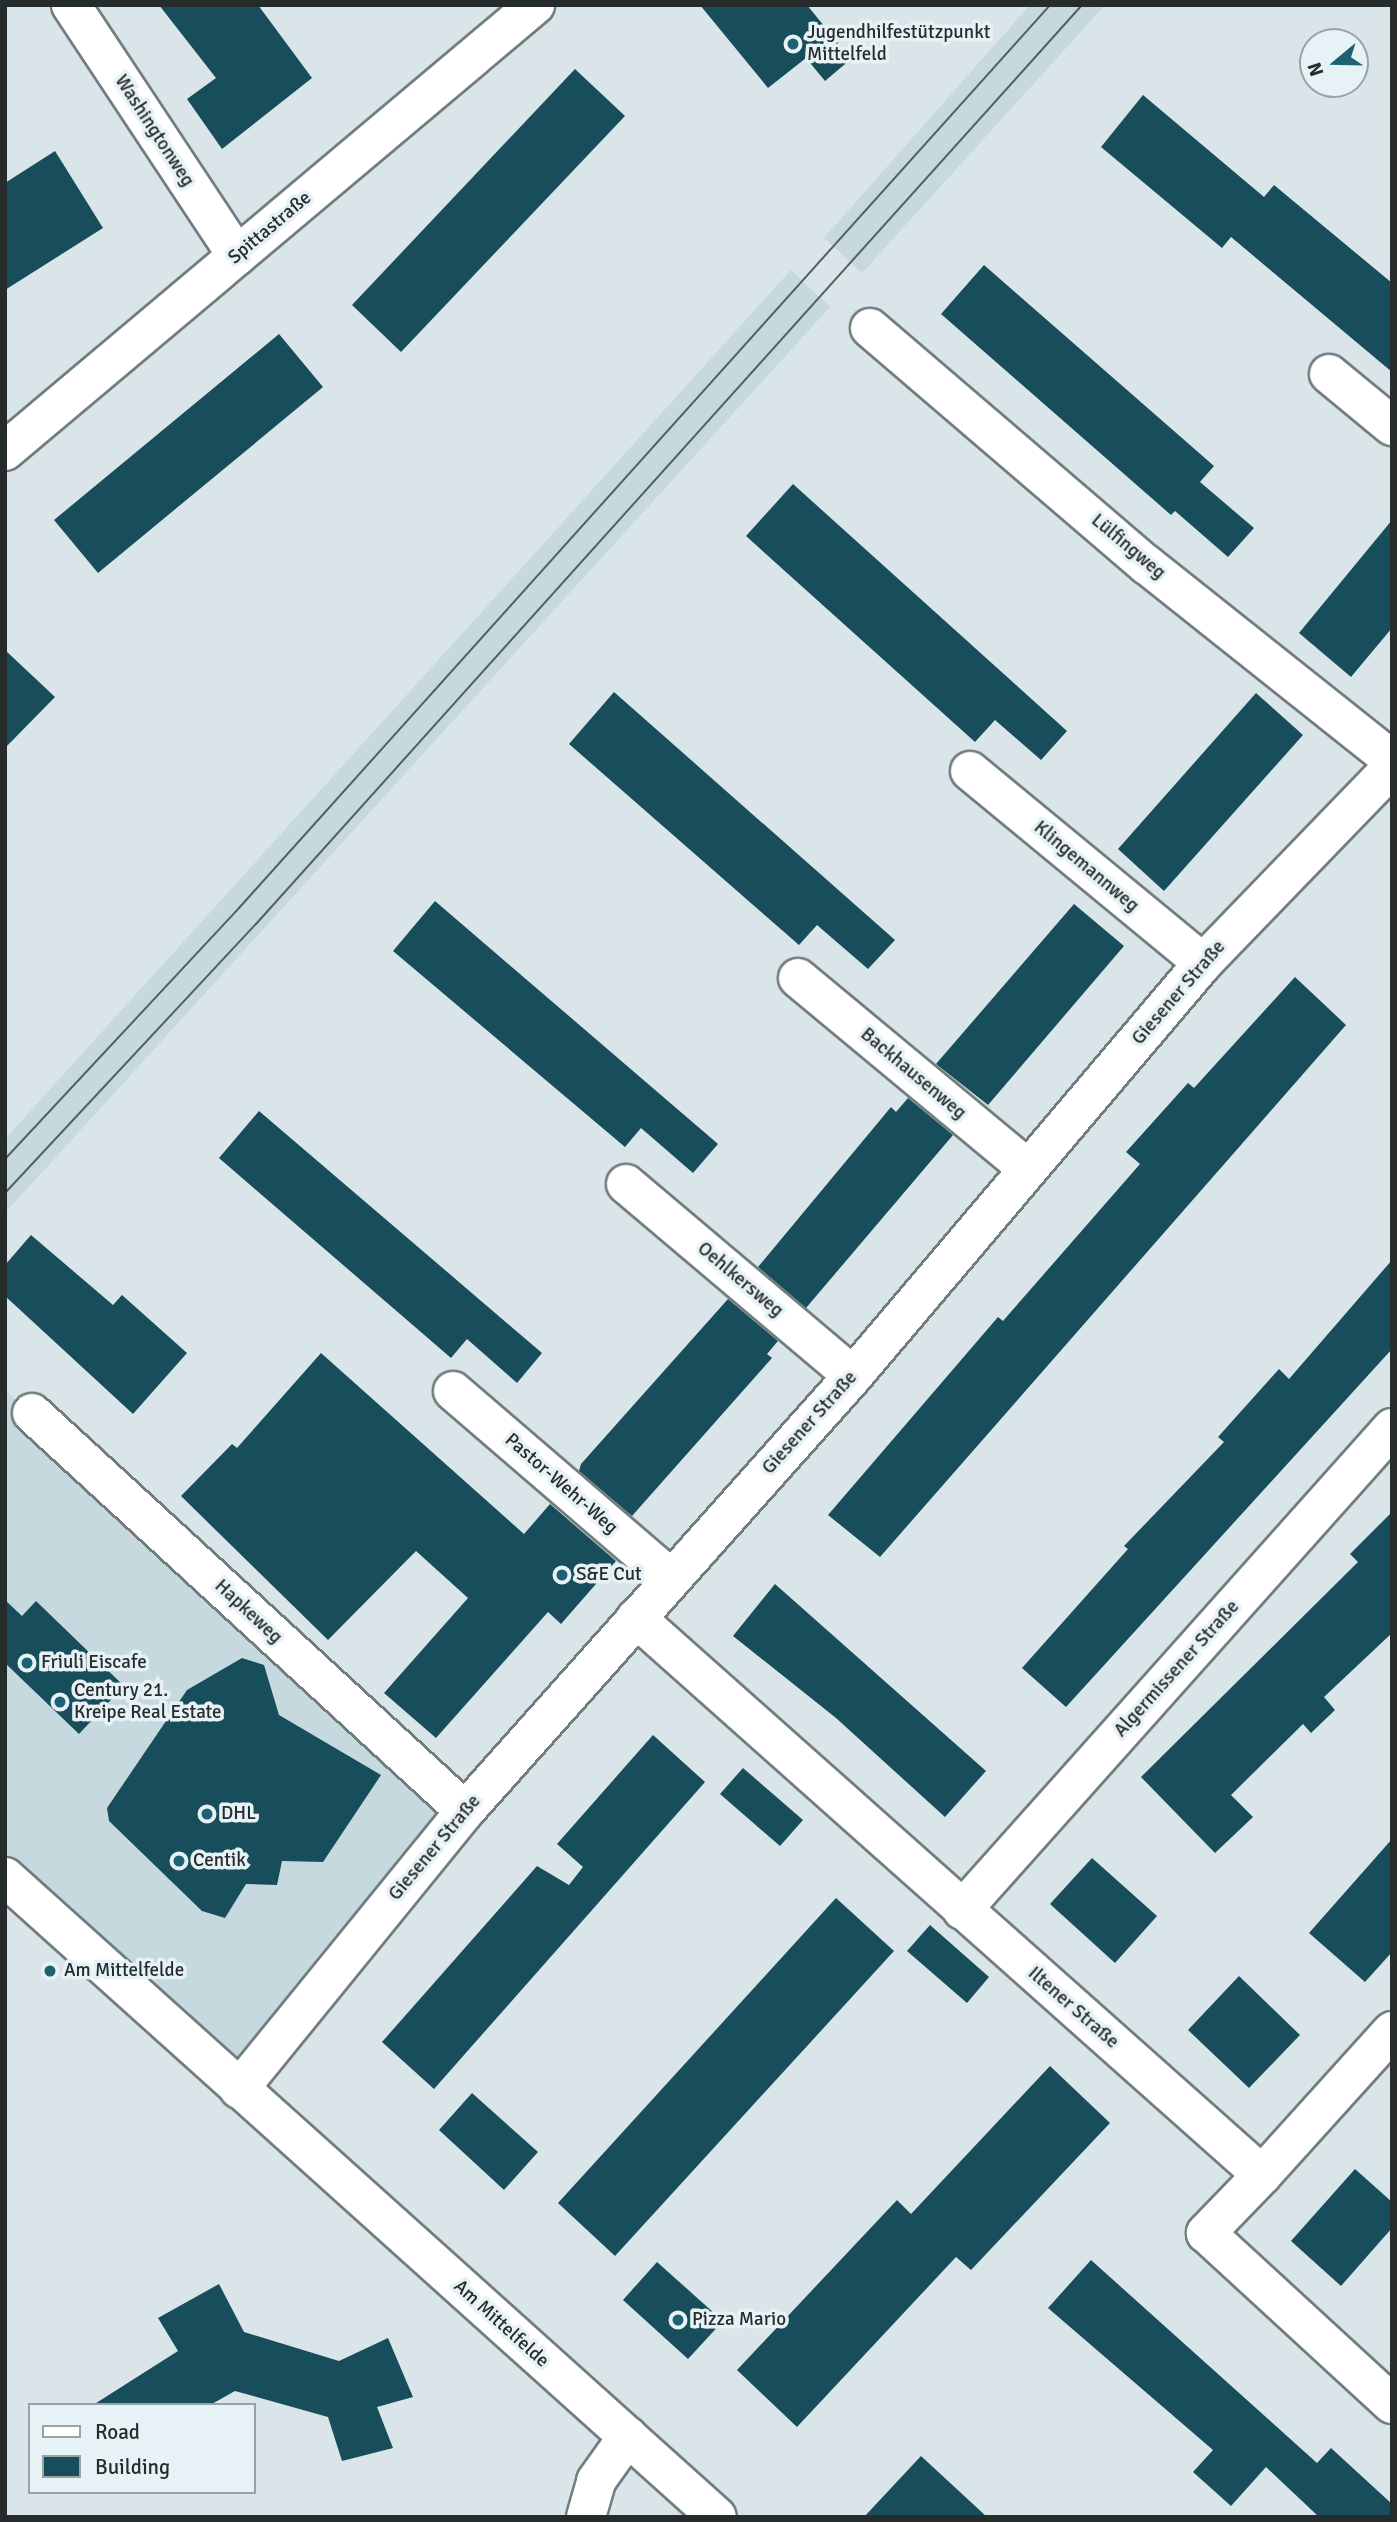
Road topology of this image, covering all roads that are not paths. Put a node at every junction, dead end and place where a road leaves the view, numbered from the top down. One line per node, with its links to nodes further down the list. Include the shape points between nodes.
1 (71, 5): 3 (street, Washingtonweg)
2 (521, 9): 3 (street, Spittastraße)
3 (237, 256): 7 (street, Spittastraße)
4 (870, 328): 8 (street, Lülfingweg, via 1147,565)
5 (1329, 374): 6 (street)
6 (1392, 426)
7 (5, 451)
8 (1392, 760)
9 (1392, 767): 11 (street, Giesener Straße)
10 (970, 771): 11 (street, Klingemannweg)
11 (1203, 963): 13 (street, Giesener Straße)
12 (798, 978): 13 (street, Backhausenweg)
13 (1028, 1169): 15 (street, Giesener Straße)
14 (626, 1184): 15 (street, Oehlkersweg)
15 (853, 1376): 19 (street, Giesener Straße)
16 (453, 1391): 19 (street, Pastor-Wehr-Weg)
17 (32, 1413): 21 (street, Hapkeweg)
18 (1392, 1428): 23 (street, Algermissener Straße)
19 (669, 1577): 20 (street, Giesener Straße)
20 (636, 1618): 21 (street, Giesener Straße); 23 (street, Iltener Straße)
21 (465, 1811): 25 (street, Giesener Straße)
22 (5, 1877): 25 (street, Am Mittelfelde)
23 (962, 1910): 26 (street, Iltener Straße)
24 (1392, 2031): 26 (street)
25 (239, 2089): 28 (street, Am Mittelfelde)
26 (1262, 2175): 27 (street, via 1206,2233)
27 (1392, 2404)
28 (628, 2437): 29 (street, via 596,2481); 30 (street, Am Mittelfelde)
29 (586, 2517)
30 (717, 2517)

